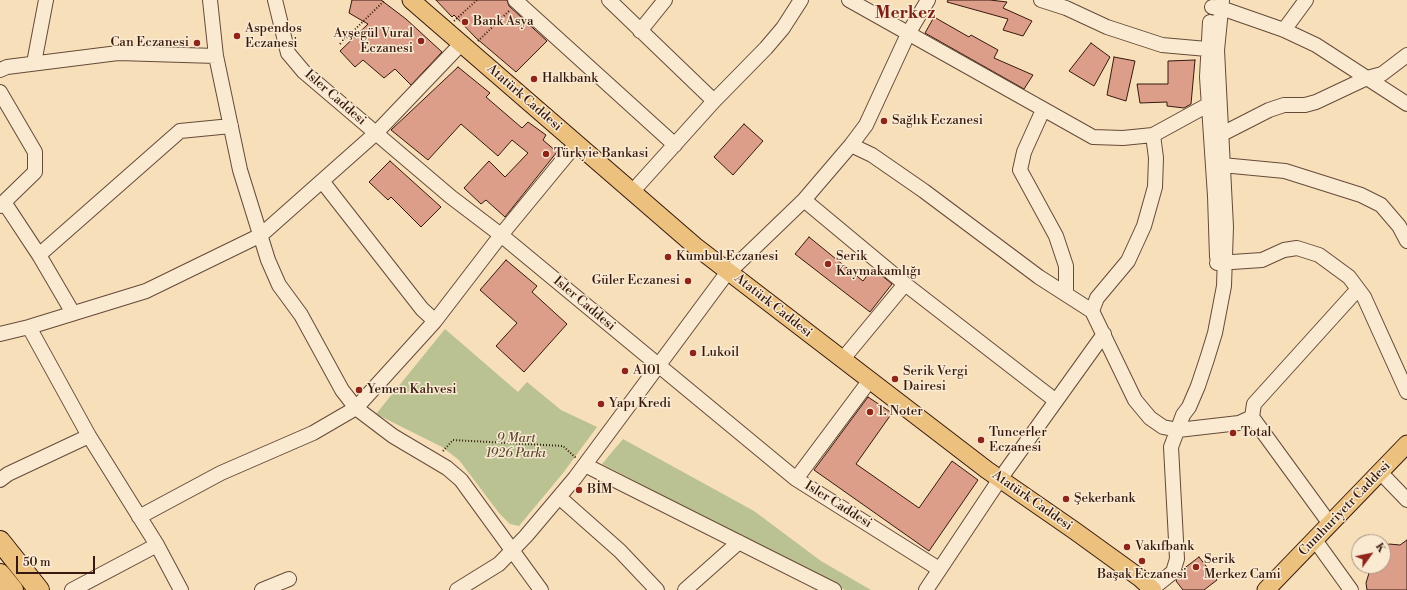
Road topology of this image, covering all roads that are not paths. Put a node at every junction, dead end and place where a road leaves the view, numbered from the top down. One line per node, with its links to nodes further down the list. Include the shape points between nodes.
1 (46, 0): 21 (street)
2 (210, 0): 20 (street)
3 (275, 0): 30 (street, Isler Caddesi, via 288,53 304,72)
4 (609, 0): 15 (street)
5 (665, 0): 15 (street)
6 (801, 0): 25 (street, via 770,44)
7 (849, 0): 16 (street)
8 (928, 0): 16 (street)
9 (1041, 0): 18 (street, via 1066,8 1107,27 1162,45)
10 (1306, 0): 14 (street)
11 (414, 1): 17 (main road, Atatürk Caddesi)
12 (517, 1): 34 (street)
13 (1217, 4): 14 (street); 18 (street); 26 (street)
14 (1284, 30): 23 (street, via 1316,45)
15 (640, 31): 25 (street)
16 (908, 34): 28 (street); 35 (street, via 866,125)
17 (465, 47): 30 (street); 33 (main road, Atatürk Caddesi)
18 (1207, 49): 26 (street)
19 (1407, 55): 23 (street, via 1382,74)
20 (216, 56): 21 (street, via 118,53); 29 (street)
21 (34, 63): 22 (street)
22 (0, 70)
23 (1367, 78): 27 (street); 32 (street, via 1316,102 1269,110)
24 (0, 92): 40 (street, via 35,152 35,172)
25 (714, 101): 34 (street)
26 (1214, 102): 31 (street); 32 (street); 45 (street, via 1215,196)
27 (1407, 104)
28 (1044, 110): 31 (street, via 1093,137); 49 (street, via 1024,152 1020,170 1056,236 1066,266)
29 (231, 126): 41 (street, via 240,170); 44 (street, via 180,130)
30 (376, 133): 37 (street); 42 (street, Isler Caddesi, via 451,197)
31 (1153, 135): 50 (street, via 1156,158 1155,187 1144,226 1128,261 1097,298)
32 (1220, 135): 36 (street)
33 (576, 144): 38 (main road, Atatürk Caddesi); 42 (street)
34 (675, 145): 38 (street)
35 (851, 145): 39 (street); 49 (street, via 872,155 898,173)
36 (1222, 165): 43 (street, via 1284,171 1361,195 1381,205 1399,226); 45 (street, via 1226,227)
37 (322, 181): 41 (street); 52 (street, via 422,309)
38 (632, 192): 46 (main road, Atatürk Caddesi)
39 (804, 200): 46 (street); 47 (street)
40 (2, 204): 44 (street)
41 (261, 235): 51 (street, via 146,291); 61 (street, via 279,285 301,315 342,390)
42 (501, 235): 52 (street); 57 (street, Isler Caddesi)
43 (1407, 241)
44 (39, 254): 51 (street)
45 (1221, 263): 48 (street, via 1262,260 1284,250 1297,248 1319,255 1349,277); 63 (street, via 1220,309 1213,340 1198,386)
46 (729, 272): 56 (main road, Atatürk Caddesi); 57 (street)
47 (905, 284): 56 (street); 60 (street)
48 (1358, 289): 59 (street); 62 (street, via 1254,404)
49 (1066, 294): 50 (street)
50 (1092, 311): 55 (street)
51 (73, 313): 53 (street)
52 (435, 321): 61 (street)
53 (30, 327): 54 (street); 64 (street)
54 (0, 334)
55 (1104, 334): 60 (street); 63 (street, via 1135,400 1150,418 1163,427)
56 (842, 360): 58 (main road, Atatürk Caddesi)
57 (659, 366): 66 (street); 68 (street, Isler Caddesi)
58 (870, 380): 68 (street); 69 (main road, Atatürk Caddesi)
59 (1407, 392)
60 (1056, 401): 69 (street)
61 (356, 408): 73 (street, via 313,433 221,473); 79 (street, via 393,436 447,468 462,480)
62 (1252, 417): 63 (street, via 1239,423); 74 (street)
63 (1178, 430): 94 (street, via 1171,447 1176,559 1173,572)
64 (89, 436): 70 (street); 73 (street)
65 (1407, 444): 67 (main road, Cumhuriyetr Caddesi)
66 (585, 465): 71 (street); 77 (street)
67 (1380, 472): 72 (street); 74 (main road, Cumhuriyetr Caddesi)
68 (796, 478): 80 (street, Isler Caddesi)
69 (1000, 479): 80 (street); 94 (main road, Atatürk Caddesi)
70 (0, 480)
71 (559, 497): 79 (street); 91 (street, via 620,551)
72 (1407, 500)
73 (139, 517): 78 (street)
74 (1330, 524): 75 (main road, Cumhuriyetr Caddesi)
75 (1315, 540): 95 (main road, Cumhuriyetr Caddesi); 96 (street)
76 (0, 541): 85 (highway)
77 (739, 542): 83 (street); 92 (street)
78 (156, 545): 86 (street); 87 (street)
79 (511, 551): 89 (street, via 499,564); 90 (street)
80 (939, 569): 93 (street)
81 (0, 574): 84 (highway)
82 (289, 579): 88 (street)
83 (824, 588)
84 (13, 590)
85 (39, 590)
86 (72, 590)
87 (181, 590)
88 (262, 590)
89 (457, 590)
90 (541, 590)
91 (657, 590)
92 (685, 590)
93 (926, 590)
94 (1152, 590)
95 (1266, 590)
96 (1351, 590)

